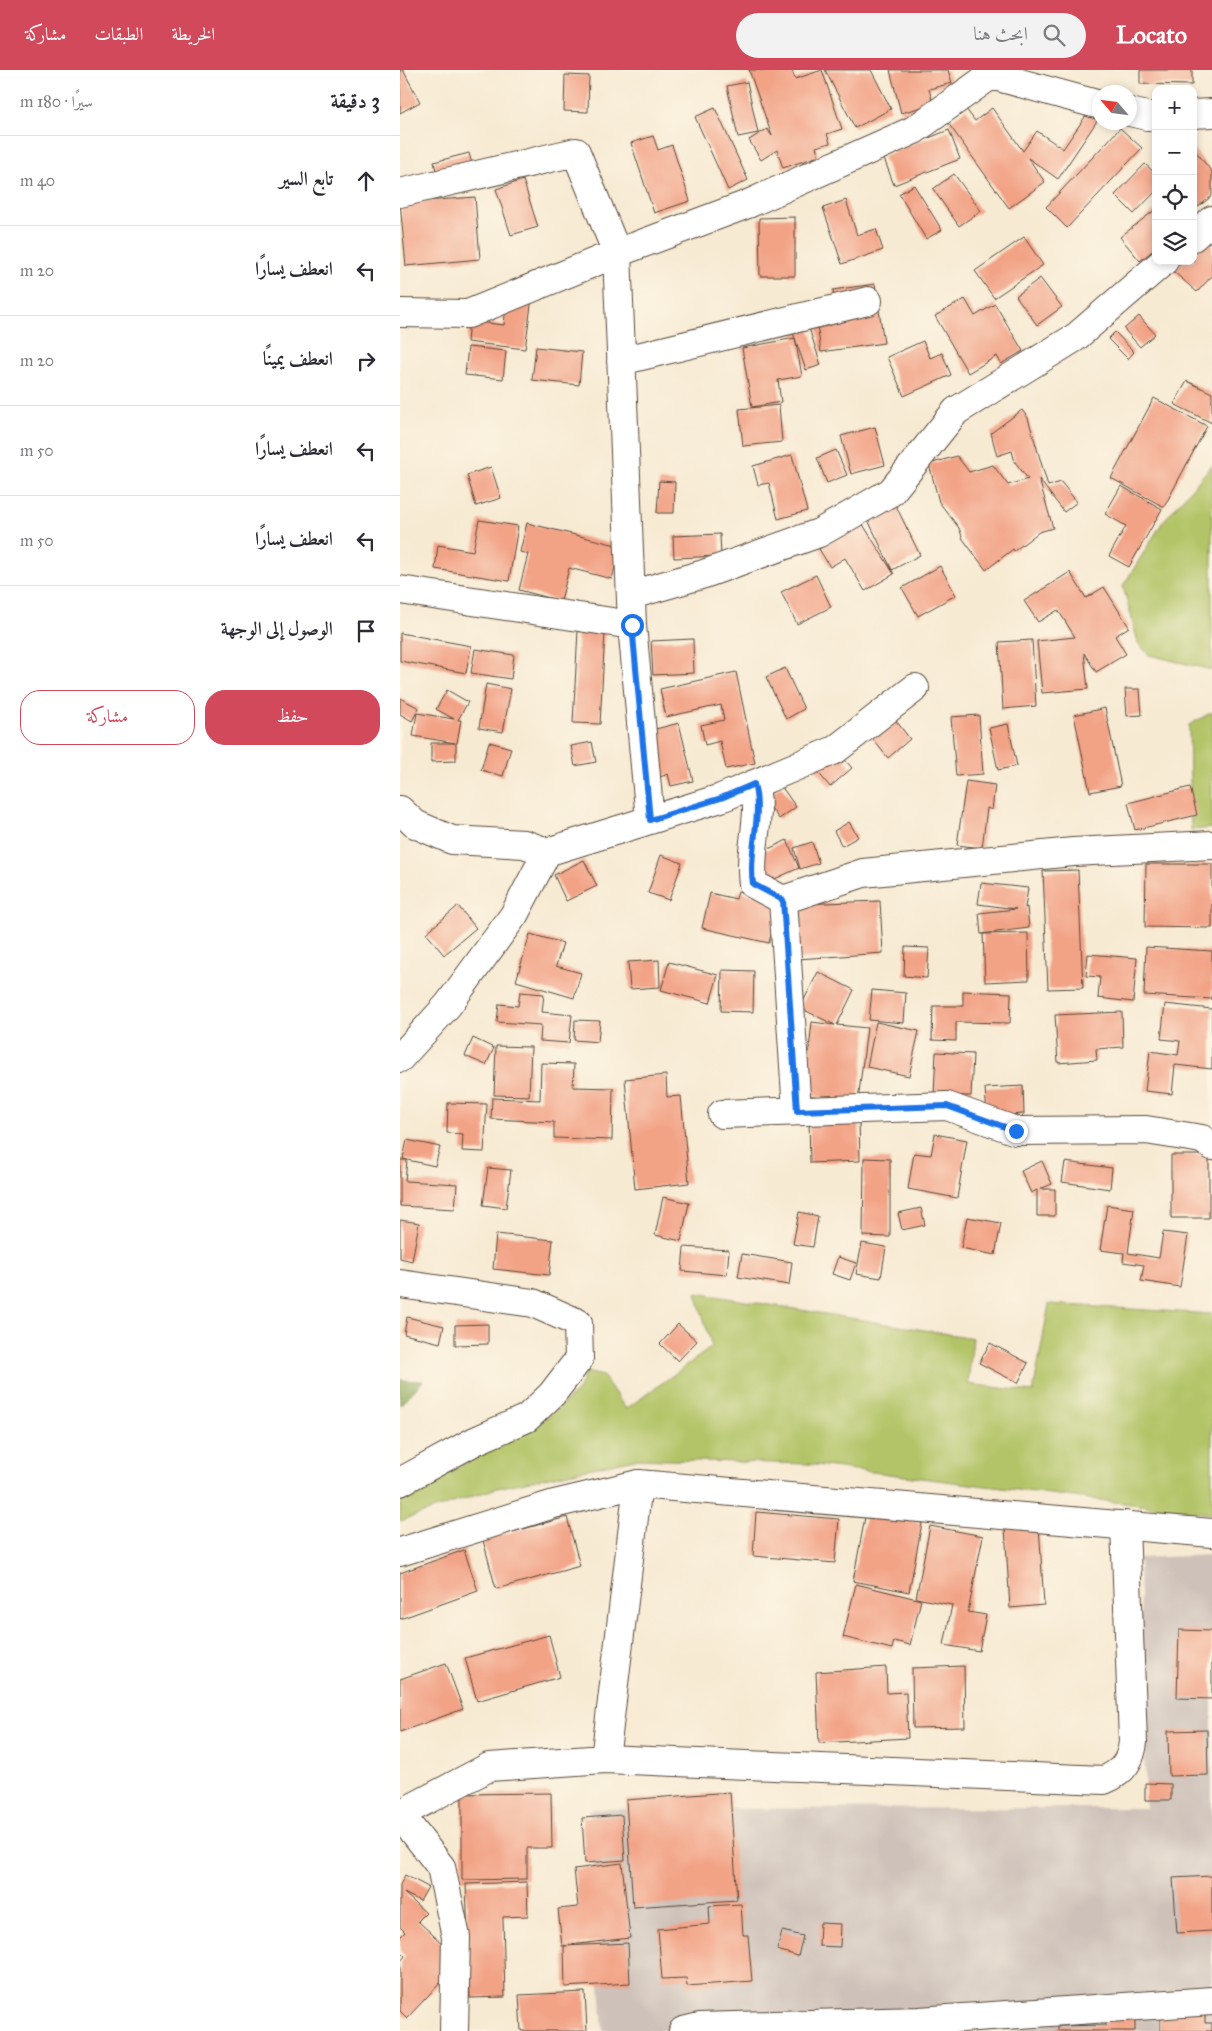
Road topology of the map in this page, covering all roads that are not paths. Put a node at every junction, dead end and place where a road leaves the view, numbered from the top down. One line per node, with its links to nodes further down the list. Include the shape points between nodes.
1 (990, 73): 2 (street); 10 (street, via 914,130 748,204)
2 (1092, 103)
3 (1212, 113): 5 (street)
4 (1137, 114): 6 (street)
5 (1197, 114)
6 (1152, 116)
7 (400, 193): 10 (street, via 576,152)
8 (1212, 220): 9 (street)
9 (1197, 233)
10 (617, 253): 13 (street, via 468,314); 14 (street)
11 (1159, 265): 16 (street, via 1076,337 956,411 891,492 819,533 704,574)
12 (868, 301): 14 (street)
13 (400, 313)
14 (621, 361): 16 (street)
15 (400, 590): 17 (street)
16 (631, 595): 17 (street)
17 (632, 625): 21 (street)
18 (915, 688): 19 (street, via 835,750)
19 (754, 784): 21 (street); 24 (street, via 758,797 751,866 753,884)
20 (400, 810): 23 (street, via 415,824 452,840 524,844)
21 (650, 820): 23 (street)
22 (1212, 845): 24 (street, via 1073,852 863,873)
23 (547, 852): 25 (street, via 514,914 448,1004)
24 (783, 900): 26 (street)
25 (400, 1058)
26 (797, 1111): 27 (street); 28 (street, via 947,1106 1016,1131 1146,1130 1202,1139)
27 (722, 1114)
28 (1212, 1146)
29 (400, 1284): 30 (street, via 533,1303 578,1323 579,1359 552,1394 527,1418 475,1441)
30 (400, 1482)
31 (638, 1484): 32 (street); 34 (street, via 554,1504); 35 (street)
32 (1125, 1525): 33 (street); 35 (street, via 1133,1742 1124,1766 1111,1777 1095,1781)
33 (1212, 1533)
34 (400, 1552)
35 (605, 1760): 36 (street, via 488,1767)
36 (400, 1814): 39 (street, via 441,1867 456,1938)
37 (1212, 2001): 38 (street)
38 (919, 2026): 40 (street, via 699,2027)
39 (454, 2031)
40 (683, 2031)

